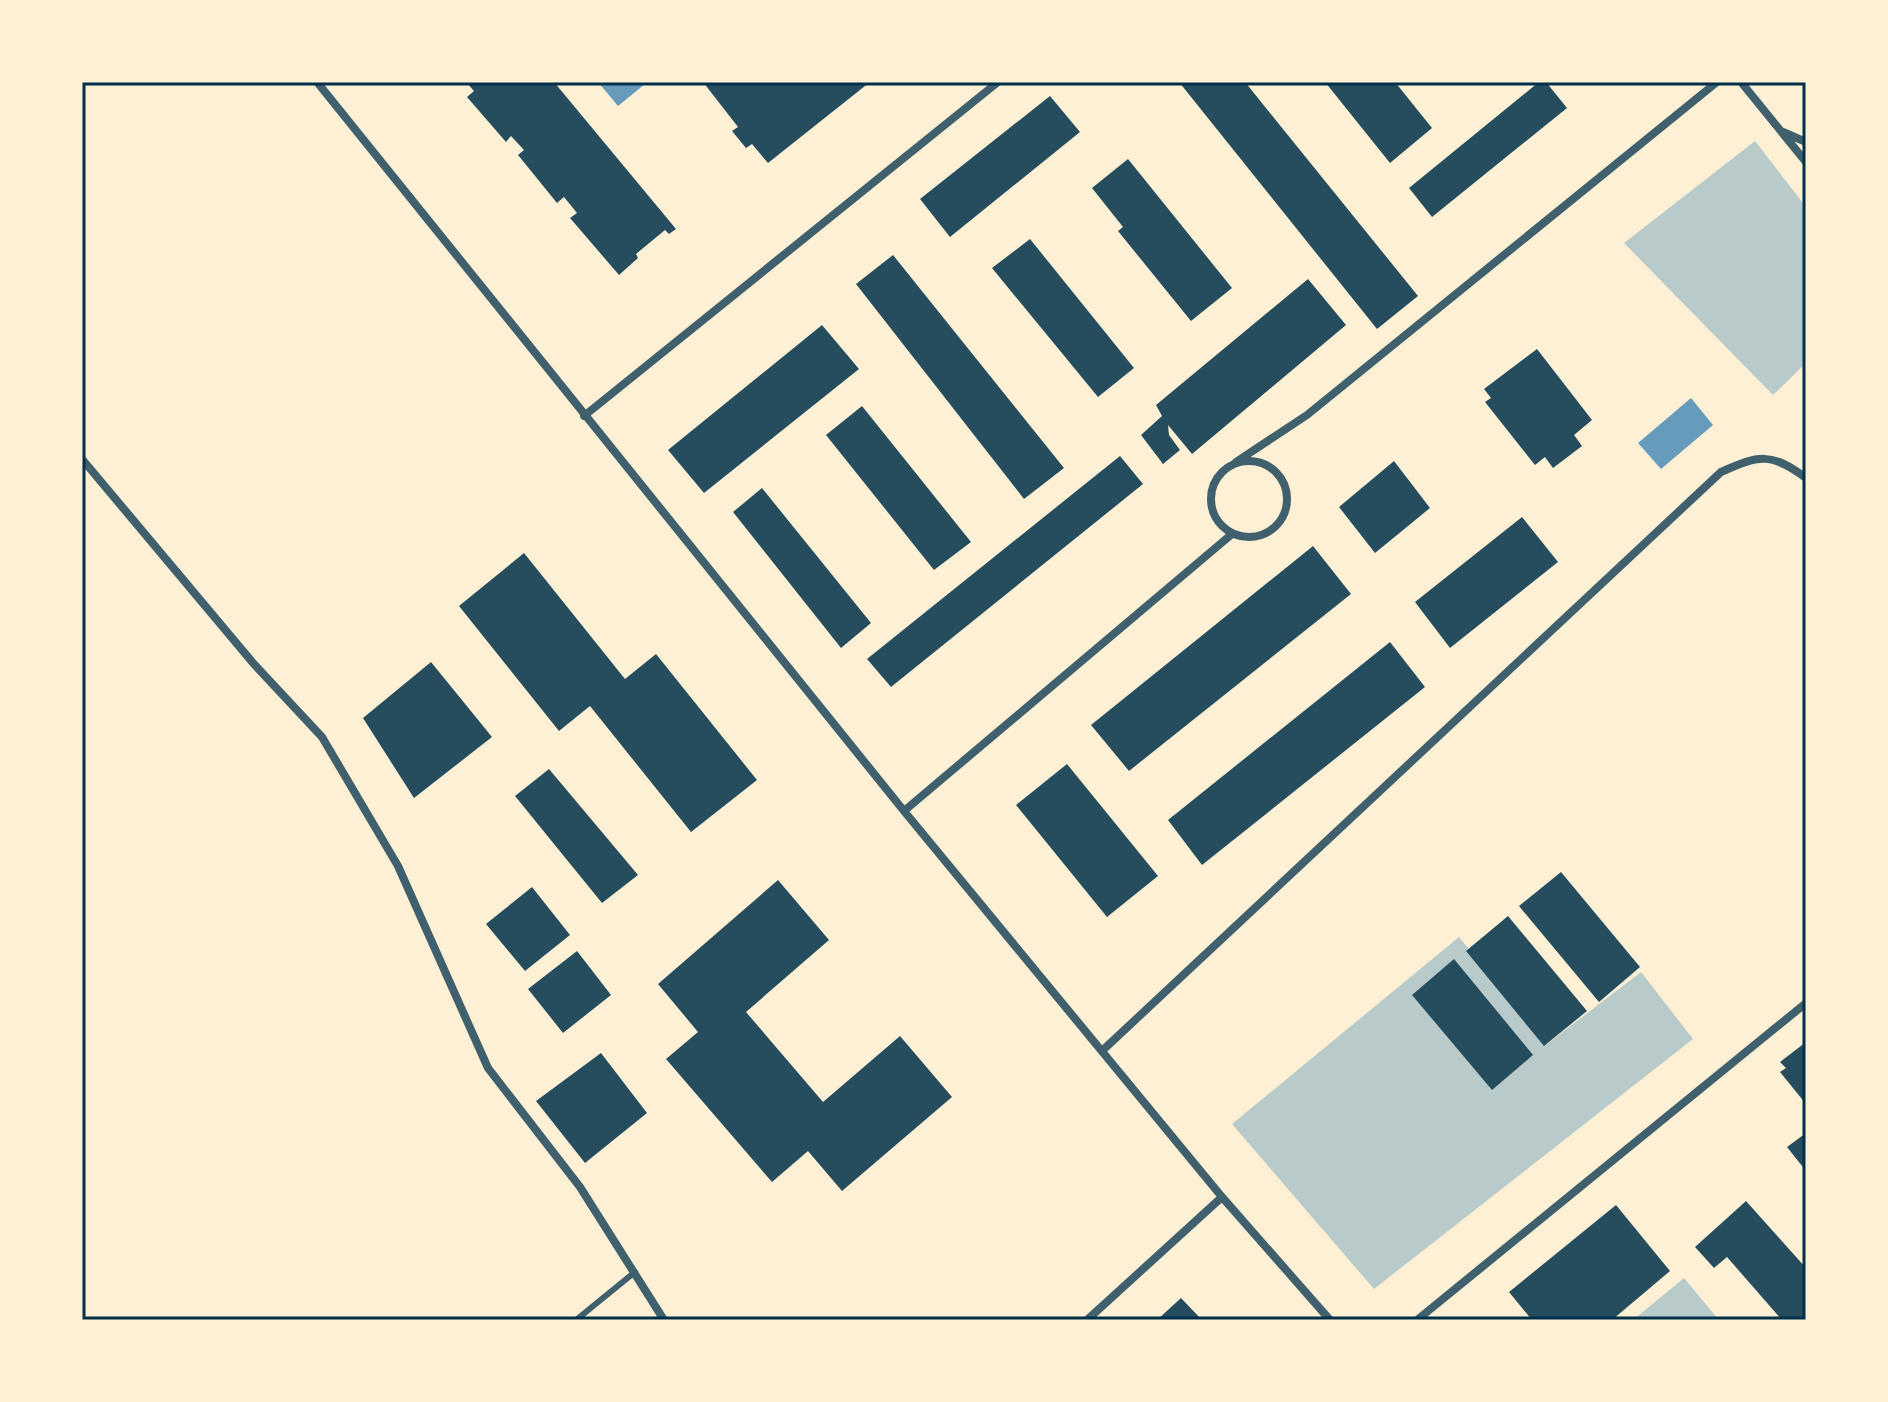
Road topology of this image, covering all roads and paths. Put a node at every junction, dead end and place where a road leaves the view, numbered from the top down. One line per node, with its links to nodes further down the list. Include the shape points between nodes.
1 (317, 82): 8 (street)
2 (998, 82): 8 (street)
3 (1717, 82): 10 (street, via 1307,415)
4 (1741, 82): 5 (street)
5 (1782, 132): 6 (street); 7 (street)
6 (1806, 142)
7 (1806, 162)
8 (584, 416): 13 (street)
9 (82, 459): 17 (street, via 322,737 398,866 488,1068 580,1187)
10 (1236, 462): 12 (street, via 1222,471 1210,492 1214,517); 12 (street, via 1265,463 1285,485 1287,500 1275,528 1247,538)
11 (1806, 478): 15 (street, via 1781,460 1751,458 1721,472)
12 (1232, 534): 13 (street)
13 (904, 811): 15 (street)
14 (1806, 1003): 22 (street)
15 (1103, 1050): 16 (street)
16 (1222, 1197): 20 (street); 21 (street)
17 (635, 1272): 18 (lane); 19 (street)
18 (576, 1320)
19 (664, 1320)
20 (1087, 1320)
21 (1330, 1320)
22 (1417, 1320)

